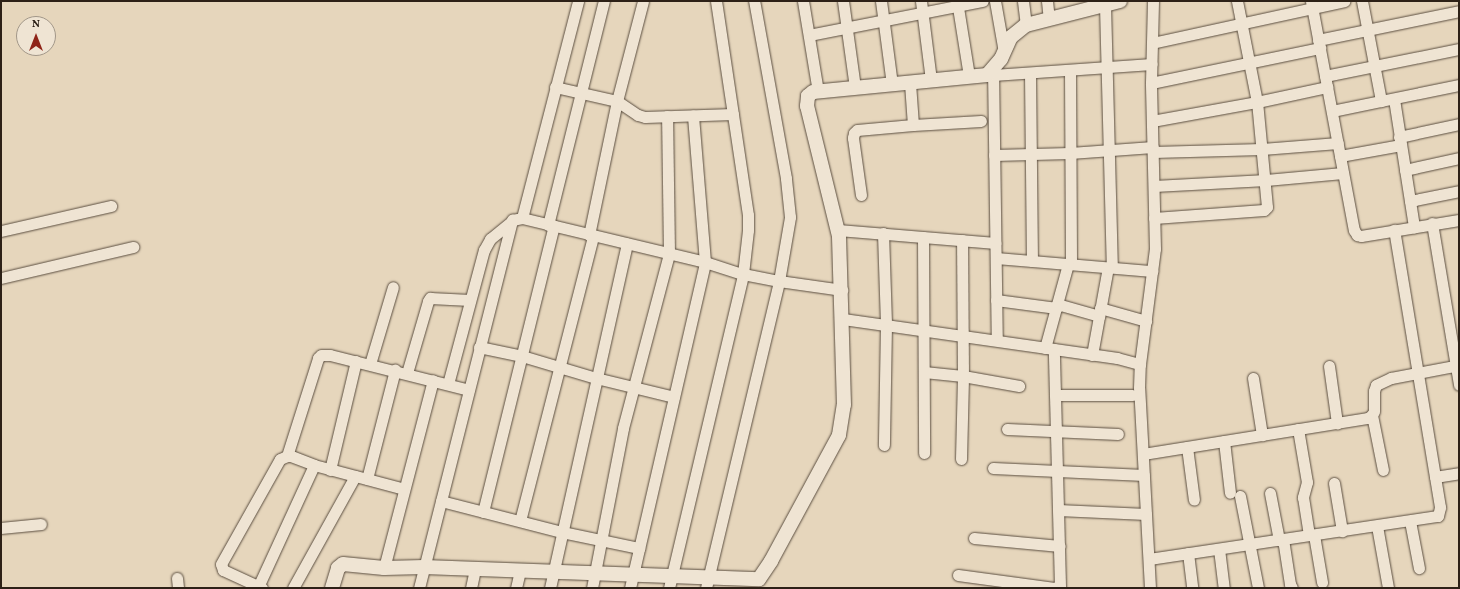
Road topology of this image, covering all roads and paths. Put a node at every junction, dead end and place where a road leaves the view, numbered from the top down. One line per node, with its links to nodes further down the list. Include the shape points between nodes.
1 (578, 1): 50 (street)
2 (604, 1): 53 (street)
3 (643, 1): 55 (street)
4 (716, 1): 59 (street)
5 (754, 1): 110 (street, via 786,178 790,217)
6 (803, 1): 31 (street)
7 (843, 1): 29 (street)
8 (881, 1): 26 (street)
9 (921, 1): 24 (street)
10 (983, 1): 19 (street)
11 (995, 1): 35 (street)
12 (1022, 1): 28 (street)
13 (1046, 1): 25 (street)
14 (1120, 1): 21 (street)
15 (1153, 1): 32 (street)
16 (1237, 1): 27 (street)
17 (1344, 1): 22 (street)
18 (1362, 1): 30 (street)
19 (958, 4): 24 (street); 43 (street)
20 (1086, 5): 21 (street); 25 (street)
21 (1105, 5): 39 (street)
22 (1311, 5): 27 (street); 33 (street)
23 (1459, 11): 30 (street)
24 (922, 14): 26 (street); 44 (street)
25 (1049, 19): 28 (street)
26 (883, 21): 29 (street); 48 (street)
27 (1241, 23): 32 (street); 36 (street)
28 (1026, 25): 35 (street, via 1011,37)
29 (847, 28): 31 (street); 51 (street)
30 (1368, 30): 33 (street); 38 (street)
31 (808, 35): 52 (street)
32 (1152, 43): 37 (street)
33 (1319, 44): 36 (street); 45 (street)
34 (1459, 48): 38 (street)
35 (1004, 52): 41 (street)
36 (1249, 63): 47 (street); 57 (street)
37 (1152, 64): 39 (street); 47 (street)
38 (1375, 66): 45 (street); 56 (street)
39 (1108, 67): 40 (street); 68 (street)
40 (1070, 70): 42 (street); 71 (street)
41 (993, 72): 42 (street); 43 (street); 73 (street)
42 (1030, 73): 72 (street)
43 (969, 76): 44 (street)
44 (931, 80): 46 (street)
45 (1326, 81): 57 (street); 58 (street)
46 (910, 83): 48 (street); 65 (street)
47 (1151, 83): 63 (street)
48 (892, 84): 51 (street)
49 (1459, 85): 54 (street)
50 (555, 87): 53 (street); 84 (street)
51 (855, 88): 52 (street)
52 (818, 92): 91 (street, via 813,92 806,101)
53 (582, 93): 55 (street); 89 (street)
54 (1394, 98): 56 (street); 66 (street)
55 (617, 101): 61 (street, via 641,116); 95 (street)
56 (1382, 101): 58 (street)
57 (1257, 102): 63 (street); 69 (street)
58 (1332, 112): 67 (street)
59 (733, 114): 60 (street); 108 (street, via 748,215)
60 (693, 115): 61 (street); 104 (street)
61 (667, 116): 101 (street)
62 (981, 121): 65 (street)
63 (1152, 121): 70 (street)
64 (1459, 124): 66 (street)
65 (913, 125): 81 (street, via 857,130 854,133 852,138)
66 (1400, 141): 74 (street); 76 (street)
67 (1338, 143): 69 (street); 74 (street)
68 (1109, 149): 70 (street); 71 (street); 106 (street)
69 (1262, 149): 70 (street); 78 (street)
70 (1153, 150): 79 (street)
71 (1070, 153): 72 (street); 105 (street)
72 (1031, 154): 73 (street); 103 (street)
73 (994, 155): 98 (street)
74 (1340, 156): 77 (street)
75 (1459, 158): 76 (street)
76 (1405, 170): 82 (street)
77 (1343, 173): 78 (street); 92 (street, via 1354,230 1357,234 1360,236)
78 (1266, 180): 79 (street); 85 (street, via 1268,204 1264,210)
79 (1154, 186): 85 (street)
80 (1459, 191): 82 (street)
81 (861, 195)
82 (1410, 201): 90 (street)
83 (111, 206): 93 (street)
84 (522, 218): 87 (street); 89 (street)
85 (1154, 218): 107 (street, via 1155,249)
86 (1459, 220): 88 (street)
87 (510, 223): 113 (street, via 486,244); 123 (street)
88 (1432, 224): 90 (street); 131 (street)
89 (551, 225): 95 (street); 126 (street)
90 (1414, 227): 92 (street)
91 (838, 230): 94 (street); 112 (street)
92 (1394, 230): 135 (street)
93 (1, 231)
94 (883, 233): 96 (street); 119 (street)
95 (591, 235): 99 (street); 132 (street)
96 (923, 237): 97 (street); 120 (street)
97 (962, 240): 98 (street); 121 (street)
98 (995, 243): 102 (street)
99 (627, 244): 101 (street); 138 (street)
100 (134, 247): 109 (street)
101 (669, 254): 104 (street); 144 (street)
102 (996, 258): 103 (street); 114 (street)
103 (1032, 261): 105 (street)
104 (705, 262): 108 (street); 148 (street)
105 (1070, 264): 106 (street); 115 (street)
106 (1110, 267): 107 (street); 116 (street)
107 (1152, 271): 118 (street)
108 (743, 274): 110 (street); 207 (street)
109 (1, 278)
110 (779, 281): 112 (street); 209 (street)
111 (393, 286): 128 (street)
112 (842, 290): 117 (street)
113 (470, 300): 136 (street, via 430,298); 141 (street)
114 (996, 300): 115 (street); 122 (street)
115 (1056, 306): 116 (street); 124 (street)
116 (1100, 312): 118 (street); 125 (street)
117 (843, 319): 119 (street); 210 (street, via 844,405 839,435)
118 (1146, 322): 129 (street)
119 (886, 324): 120 (street); 157 (street)
120 (924, 330): 121 (street); 134 (street)
121 (963, 335): 122 (street); 137 (street)
122 (997, 340): 124 (street)
123 (479, 348): 126 (street); 145 (street)
124 (1049, 349): 125 (street); 146 (street)
125 (1092, 355): 129 (street)
126 (522, 356): 132 (street); 179 (street)
127 (356, 361): 128 (street); 161 (street, via 325,354 318,358); 165 (street)
128 (370, 364): 133 (street)
129 (1140, 364): 160 (street)
130 (1329, 366): 150 (street)
131 (1457, 366): 135 (street); 142 (street)
132 (559, 368): 138 (street); 181 (street)
133 (395, 370): 136 (street); 172 (street)
134 (924, 372): 137 (street); 159 (street)
135 (1418, 372): 149 (street, via 1391,378 1376,385); 171 (street)
136 (407, 373): 140 (street)
137 (963, 376): 143 (street); 162 (street)
138 (596, 378): 144 (street); 187 (street)
139 (1253, 378): 155 (street)
140 (433, 380): 141 (street); 174 (street)
141 (448, 384): 145 (street)
142 (1459, 384)
143 (1019, 386)
144 (634, 387): 148 (street); 190 (street, via 623,428)
145 (469, 390): 177 (street)
146 (1055, 395): 147 (street); 153 (street)
147 (1132, 395)
148 (674, 397): 194 (street)
149 (1372, 415): 150 (street, via 1368,418); 166 (street)
150 (1337, 423): 152 (street)
151 (1007, 429): 153 (street)
152 (1298, 429): 155 (street); 188 (street, via 1307,482 1303,497)
153 (1056, 430): 154 (street); 167 (street)
154 (1118, 434)
155 (1262, 435): 156 (street)
156 (1224, 441): 158 (street); 192 (street)
157 (884, 445)
158 (1187, 447): 160 (street); 176 (street)
159 (924, 453)
160 (1143, 454): 170 (street)
161 (287, 456): 163 (street); 211 (street, via 280,459 221,564 223,570)
162 (960, 459)
163 (314, 465): 165 (street); 211 (street)
164 (993, 468): 167 (street)
165 (330, 470): 169 (street)
166 (1383, 470)
167 (1057, 471): 170 (street); 178 (street)
168 (1459, 473): 171 (street)
169 (355, 476): 172 (street); 212 (street)
170 (1144, 476): 180 (street)
171 (1435, 477): 182 (street, via 1440,507 1438,516)
172 (367, 480): 174 (street)
173 (1334, 484): 186 (street)
174 (404, 489): 199 (street)
175 (1270, 493): 191 (street)
176 (1194, 500)
177 (441, 501): 179 (street); 198 (street)
178 (1058, 510): 180 (street); 193 (street)
179 (483, 512): 181 (street)
180 (1146, 514): 197 (street)
181 (520, 521): 187 (street)
182 (1410, 521): 184 (street); 200 (street)
183 (41, 524): 185 (street)
184 (1377, 526): 186 (street); 224 (street)
185 (1, 528)
186 (1342, 531): 188 (street)
187 (562, 532): 190 (street); 203 (street)
188 (1312, 535): 191 (street); 208 (street)
189 (974, 538): 193 (street)
190 (601, 539): 194 (street); 204 (street)
191 (1281, 540): 192 (street); 223 (street)
192 (1249, 545): 195 (street); 222 (street)
193 (1060, 546): 205 (street, via 1061,583 1058,588)
194 (639, 548): 206 (street)
195 (1219, 549): 196 (street); 221 (street)
196 (1188, 553): 197 (street); 220 (street)
197 (1149, 559): 219 (street)
198 (424, 567): 199 (street); 201 (street); 214 (street)
199 (384, 568): 213 (street, via 343,564 338,568)
200 (1419, 568)
201 (475, 569): 202 (street); 215 (street)
202 (520, 570): 203 (street); 216 (street)
203 (553, 572): 204 (street); 217 (street)
204 (594, 573): 206 (street); 218 (street)
205 (958, 575)
206 (631, 581): 207 (street)
207 (670, 582): 209 (street)
208 (1322, 582)
209 (707, 583): 210 (street)
210 (759, 584)
211 (260, 587)
212 (293, 588)
213 (332, 588)
214 (419, 588)
215 (471, 588)
216 (516, 588)
217 (550, 588)
218 (592, 588)
219 (1150, 588)
220 (1192, 588)
221 (1224, 588)
222 (1258, 588)
223 (1292, 588)
224 (1388, 588)

